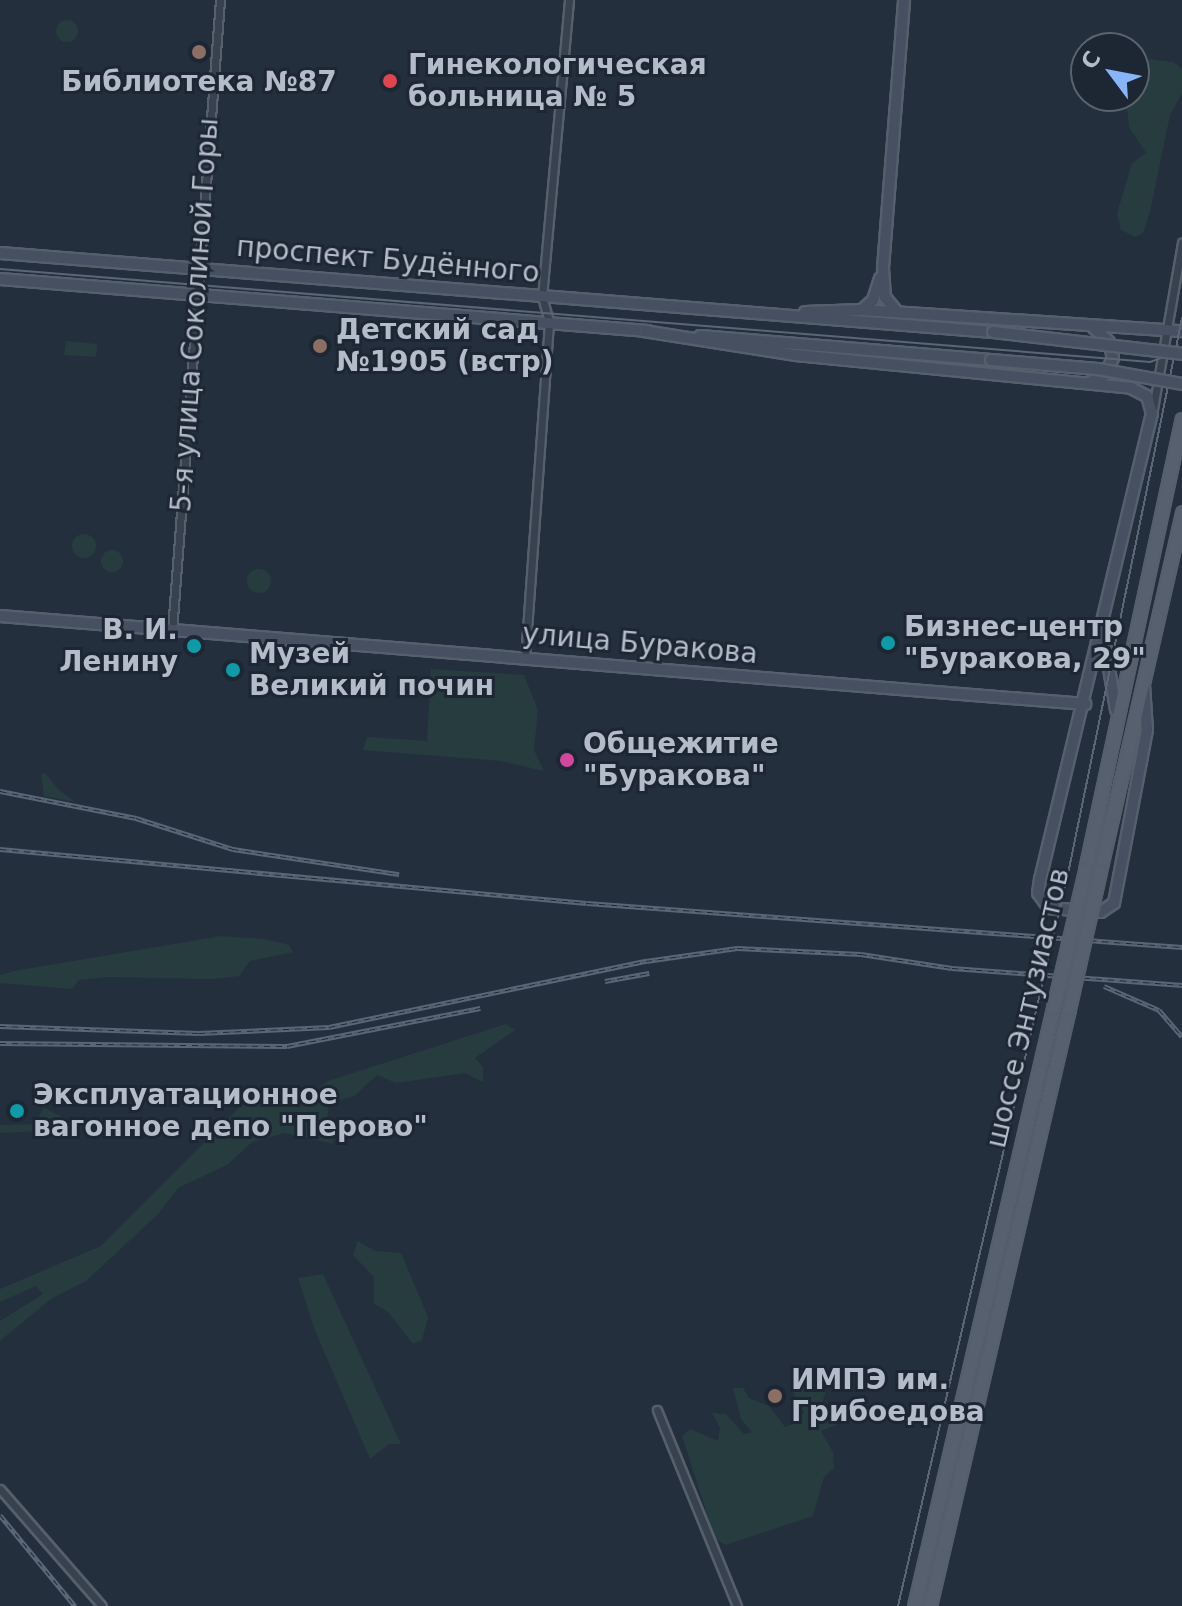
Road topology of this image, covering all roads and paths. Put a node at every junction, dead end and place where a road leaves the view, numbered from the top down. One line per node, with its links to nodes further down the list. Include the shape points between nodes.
1 (220, 0): 7 (street, 5-я улица Соколиной Горы)
2 (569, 0): 10 (street)
3 (904, 0): 6 (main road)
4 (1182, 242): 18 (street)
5 (0, 253): 7 (main road, проспект Будённого)
6 (883, 268): 11 (main road, via 873,300); 12 (main road, via 885,297)
7 (197, 269): 9 (street, 5-я улица Соколиной Горы); 10 (main road, проспект Будённого)
8 (0, 279): 9 (main road, проспект Будённого)
9 (195, 292): 14 (main road, проспект Будённого); 27 (street, 5-я улица Соколиной Горы)
10 (542, 297): 13 (main road, проспект Будённого); 14 (street)
11 (862, 310): 12 (main road, проспект Будённого); 13 (main road, проспект Будённого)
12 (898, 312): 15 (main road, проспект Будённого)
13 (838, 315): 19 (main road, проспект Будённого, bridge)
14 (549, 321): 16 (main road, проспект Будённого); 28 (street)
15 (1093, 327): 18 (main road, проспект Будённого); 20 (main road, via 1109,342 1113,358 1105,375)
16 (644, 331): 20 (main road, проспект Будённого, via 796,355); 21 (main road, проспект Будённого, bridge, via 1124,372)
17 (1182, 331): 18 (main road, проспект Будённого)
18 (1167, 333): 22 (street)
19 (1182, 354)
20 (1088, 382): 22 (main road, проспект Будённого, via 1141,391)
21 (1182, 384)
22 (1152, 413): 26 (main road)
23 (1182, 419): 31 (main road, шоссе Энтузиастов)
24 (1182, 512): 29 (main road, шоссе Энтузиастов)
25 (0, 616): 27 (main road, улица Буракова)
26 (1104, 621): 30 (main road); 31 (main road)
27 (172, 631): 28 (main road, улица Буракова)
28 (525, 658): 30 (main road, улица Буракова)
29 (1144, 683): 30 (main road, via 1148,715 1142,766 1114,903 1101,912 1049,908 1038,893); 37 (main road, шоссе Энтузиастов, bridge)
30 (1085, 704)
31 (1115, 729): 36 (main road, шоссе Энтузиастов, bridge)
32 (657, 1410): 35 (street)
33 (0, 1489): 34 (street)
34 (102, 1606)
35 (737, 1606)
36 (914, 1606)
37 (930, 1606)

